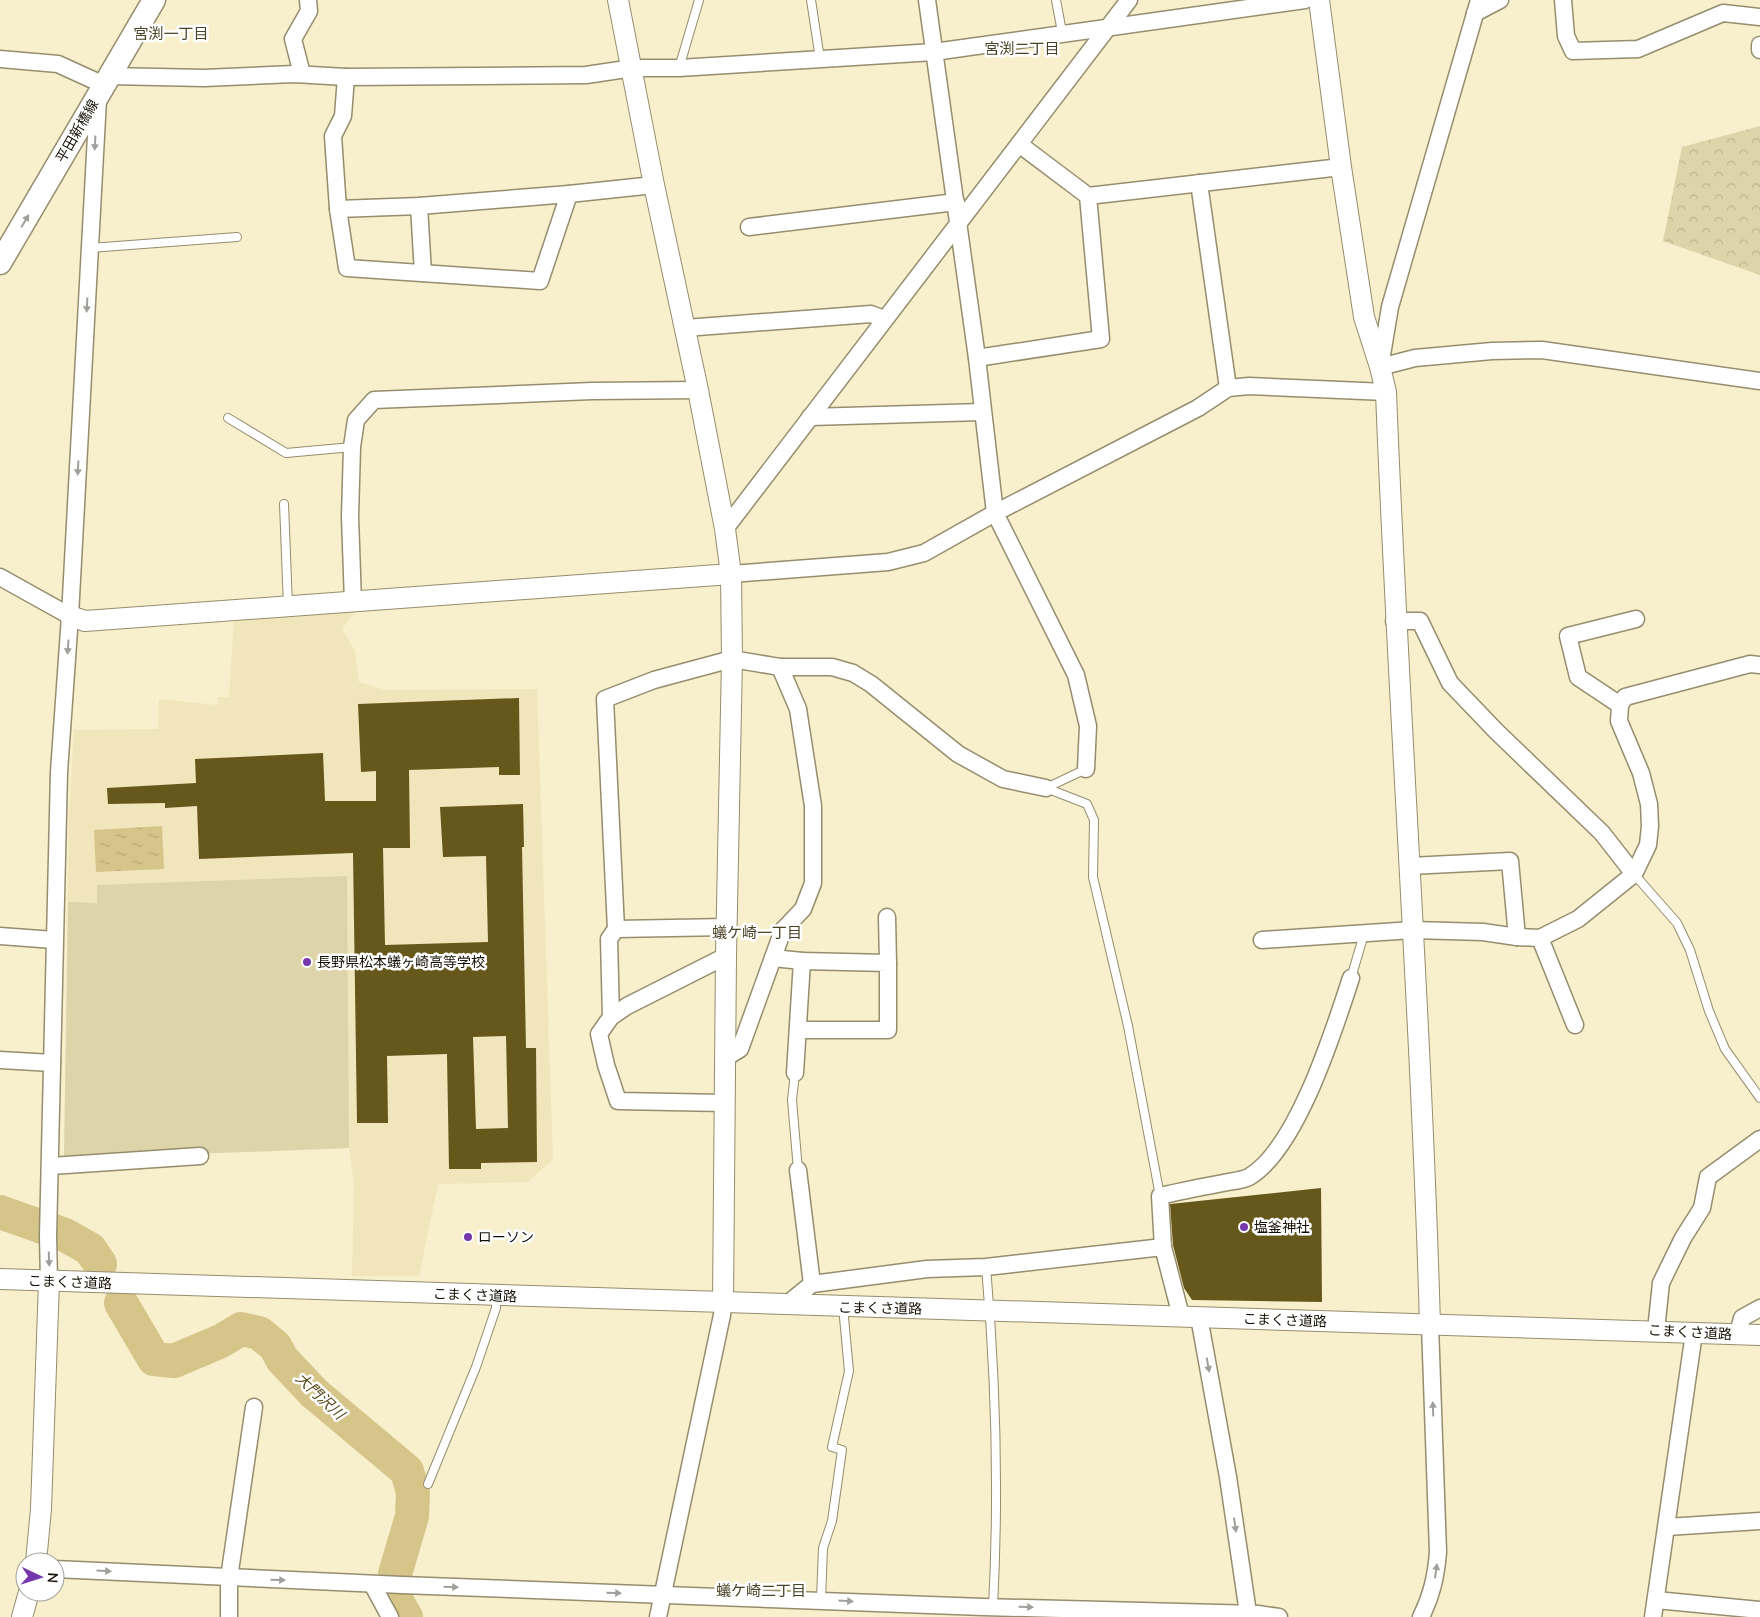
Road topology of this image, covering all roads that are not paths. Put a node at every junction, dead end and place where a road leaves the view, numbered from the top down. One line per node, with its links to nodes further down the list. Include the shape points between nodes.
1 (154, 0): 26 (main road, 平田新橋線)
2 (308, 0): 24 (street, via 309,11 293,39)
3 (618, 0): 22 (street)
4 (699, 0): 23 (lane)
5 (812, 0): 21 (lane)
6 (927, 0): 19 (street)
7 (1056, 0): 16 (lane)
8 (1129, 0): 15 (street)
9 (1305, 0): 15 (street)
10 (1319, 0): 28 (street)
11 (1500, 0): 13 (street)
12 (1563, 0): 14 (street, via 1566,36 1573,51 1638,49 1723,13)
13 (1477, 6): 45 (street, via 1390,307)
14 (1760, 17)
15 (1110, 26): 16 (street); 27 (street)
16 (1062, 32): 19 (street)
17 (1760, 45): 18 (street)
18 (1760, 50)
19 (934, 52): 21 (street); 33 (street)
20 (0, 59): 26 (street, via 58,64)
21 (820, 59): 23 (street)
22 (633, 68): 23 (street); 25 (street, via 586,75); 30 (street)
23 (679, 68)
24 (302, 74): 25 (street); 26 (street)
25 (346, 77): 35 (street, via 343,116 333,136)
26 (104, 85): 39 (street, one-way to 39); 40 (main road, 平田新橋線, one-way to 26)
27 (1019, 144): 32 (street); 36 (street)
28 (1341, 167): 29 (street); 45 (street, via 1364,317)
29 (1199, 183): 32 (street); 47 (street)
30 (654, 185): 31 (street); 43 (street)
31 (569, 194): 34 (street); 41 (street, via 540,281)
32 (1088, 196): 44 (street, via 1102,339)
33 (956, 202): 36 (street); 37 (street)
34 (419, 206): 35 (street); 41 (street)
35 (338, 209): 41 (street, via 347,268)
36 (959, 221): 42 (street); 44 (street)
37 (749, 227)
38 (237, 237): 39 (lane)
39 (90, 248): 61 (street, one-way to 61)
40 (0, 263)
41 (423, 273)
42 (884, 319): 43 (street, via 872,314); 51 (street)
43 (685, 328): 48 (street)
44 (977, 358): 50 (street)
45 (1380, 367): 46 (street, via 1415,358 1542,350); 49 (street)
46 (1760, 381)
47 (1228, 388): 49 (street, via 1249,386); 55 (street, via 1198,408)
48 (698, 390): 53 (street, via 374,400 356,420); 56 (street)
49 (1386, 392): 63 (street)
50 (982, 412): 51 (street); 55 (street)
51 (810, 417): 56 (street)
52 (228, 418): 53 (lane, via 286,453)
53 (352, 447): 59 (street)
54 (284, 504): 60 (lane)
55 (995, 513): 57 (street, via 924,553 888,562); 68 (street, via 1076,675 1088,726)
56 (725, 529): 57 (street)
57 (731, 574): 59 (street); 64 (street)
58 (0, 576): 61 (street)
59 (353, 602): 60 (street)
60 (288, 606): 61 (street, via 86,621)
61 (70, 616): 80 (street, one-way to 80, via 59,772)
62 (1636, 619): 67 (street, via 1568,636 1578,677)
63 (1394, 621): 70 (street); 71 (street, via 1420,621 1450,683 1602,833)
64 (732, 659): 66 (street); 73 (street); 74 (street, via 654,680 605,699)
65 (1760, 665): 67 (street, via 1750,664 1625,697)
66 (780, 667): 69 (street, via 832,667 853,673 958,754 1003,778); 83 (street, via 798,708 813,806 813,883 803,909 783,930)
67 (1620, 705): 71 (street, via 1619,721 1650,804 1648,845)
68 (1086, 769): 69 (lane)
69 (1046, 788): 100 (lane, via 1087,804 1094,820 1093,877 1128,1026)
70 (1410, 866): 75 (street); 78 (street, via 1510,861)
71 (1634, 874): 79 (street, via 1578,919); 94 (lane, via 1677,923 1690,950 1725,1049)
72 (887, 917): 85 (street)
73 (726, 927): 74 (street); 82 (street)
74 (616, 929): 87 (street, via 609,938)
75 (1413, 930): 76 (street); 78 (street, via 1483,932); 113 (street)
76 (1364, 934): 81 (street); 86 (lane)
77 (0, 936): 80 (street)
78 (1517, 937): 79 (street)
79 (1540, 938): 88 (street)
80 (54, 940): 92 (street)
81 (1262, 940)
82 (726, 956): 87 (street); 90 (street)
83 (773, 958): 84 (street); 90 (street, via 740,1049)
84 (802, 961): 85 (street); 89 (street)
85 (888, 963): 89 (street, via 888,1030)
86 (1351, 978): 100 (street, via 1332,1037 1298,1114 1278,1150 1264,1166 1247,1178)
87 (611, 1017): 95 (street, via 598,1034 618,1101)
88 (1576, 1025)
89 (799, 1030): 93 (street)
90 (725, 1058): 95 (street)
91 (0, 1060): 92 (street)
92 (52, 1063): 98 (street)
93 (795, 1073): 99 (lane, via 792,1100)
94 (1760, 1098)
95 (724, 1103): 107 (street)
96 (1760, 1139): 114 (street, via 1708,1177 1702,1208 1661,1282)
97 (200, 1156): 98 (street)
98 (51, 1166): 104 (street, one-way to 104)
99 (798, 1170): 105 (street)
100 (1160, 1196): 101 (street)
101 (1162, 1247): 102 (street); 112 (street)
102 (986, 1267): 105 (street, via 927,1269); 111 (lane)
103 (0, 1280): 104 (street, こまくさ道路)
104 (49, 1282): 106 (street, こまくさ道路); 122 (street)
105 (812, 1284): 108 (street)
106 (496, 1295): 107 (street, こまくさ道路); 119 (lane, via 496,1308 476,1368)
107 (723, 1302): 108 (street, こまくさ道路); 126 (street)
108 (786, 1305): 109 (street, こまくさ道路)
109 (843, 1307): 111 (street, こまくさ道路); 127 (lane, via 849,1371 832,1447 842,1450 832,1521 823,1548)
110 (1760, 1308): 116 (street, via 1742,1318)
111 (990, 1310): 112 (street, こまくさ道路); 131 (lane, via 998,1517)
112 (1190, 1317): 113 (street, こまくさ道路); 134 (street, one-way to 134, via 1228,1478)
113 (1430, 1325): 114 (street, こまくさ道路); 140 (street, one-way to 113, via 1431,1598 1438,1552)
114 (1656, 1330): 115 (street, こまくさ道路)
115 (1694, 1333): 116 (street, こまくさ道路); 121 (street)
116 (1738, 1334): 117 (street, こまくさ道路)
117 (1760, 1334)
118 (254, 1407): 124 (street)
119 (428, 1484)
120 (1760, 1521): 121 (street)
121 (1667, 1527): 128 (street)
122 (37, 1552)
123 (65, 1570): 124 (street, one-way to 124)
124 (229, 1578): 125 (street, one-way to 125); 136 (street)
125 (379, 1584): 126 (street, one-way to 126); 137 (street)
126 (663, 1594): 127 (street); 138 (street)
127 (821, 1599): 130 (street, one-way to 130)
128 (1656, 1600): 132 (street); 141 (street)
129 (27, 1602): 135 (street)
130 (887, 1610): 131 (street)
131 (986, 1610): 133 (street, one-way to 133)
132 (1760, 1610)
133 (1058, 1612): 134 (street)
134 (1248, 1614): 139 (street)
135 (22, 1617)
136 (229, 1617)
137 (390, 1617)
138 (658, 1617)
139 (1279, 1617)
140 (1421, 1617)
141 (1654, 1617)

